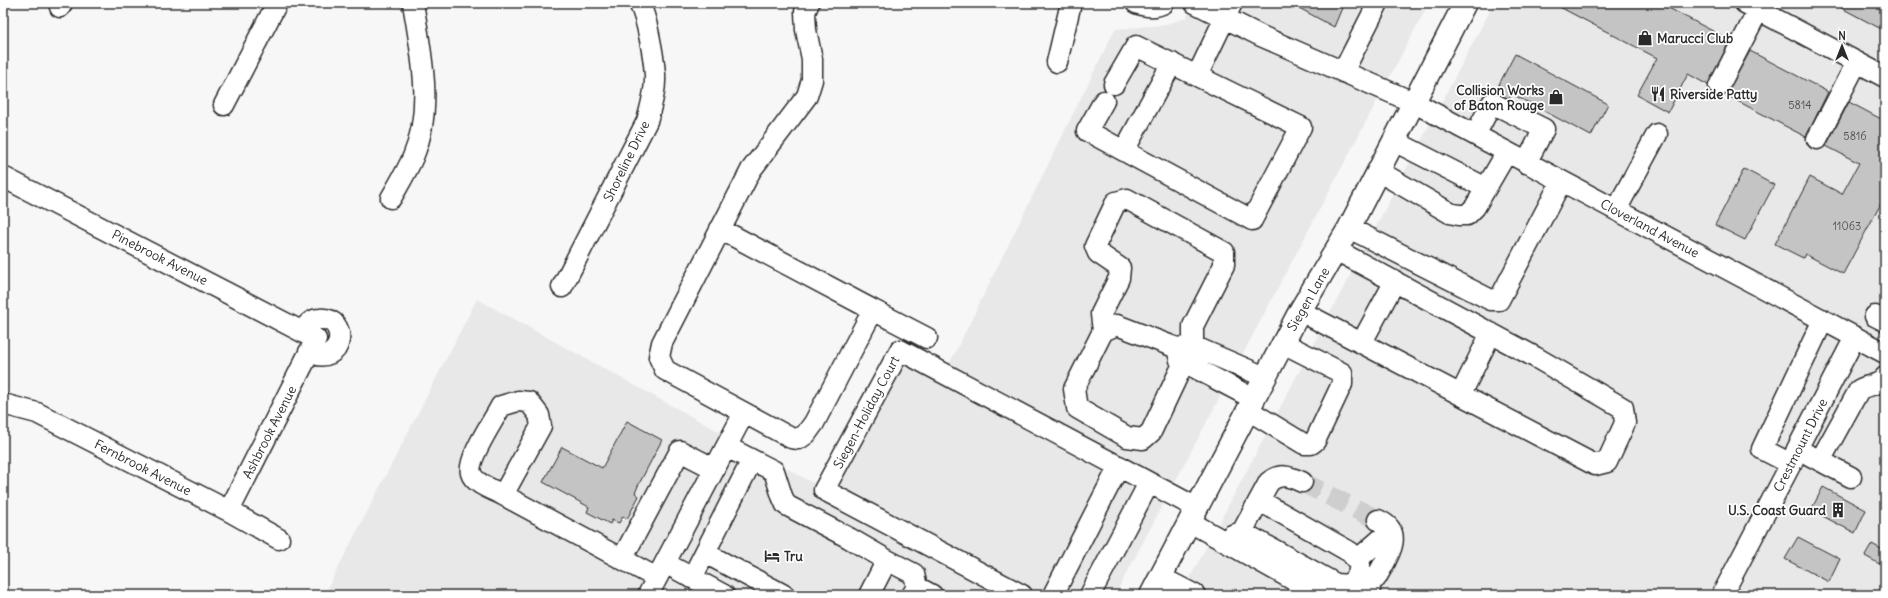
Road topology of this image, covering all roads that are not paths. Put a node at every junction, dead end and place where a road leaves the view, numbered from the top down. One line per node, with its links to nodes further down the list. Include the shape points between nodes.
1 (277, 3): 23 (street)
2 (413, 3): 35 (street, via 425,91 422,126 414,156)
3 (639, 3): 41 (street, Shoreline Drive, via 647,29 655,76 647,121)
4 (809, 3): 38 (street, via 805,12 812,59 812,80 807,96 751,170)
5 (1071, 3): 13 (street)
6 (1136, 3): 7 (street, via 1154,7)
7 (1164, 3)
8 (1195, 3): 12 (street, Cloverland Avenue)
9 (1378, 3): 16 (street)
10 (1465, 3): 22 (main road, Siegen Lane)
11 (1755, 5): 14 (street); 20 (street)
12 (1228, 10): 16 (street, Cloverland Avenue, via 1261,36); 17 (street)
13 (1057, 62)
14 (1857, 62): 18 (street); 26 (street)
15 (1172, 63): 17 (street); 19 (street, via 1136,46); 28 (street)
16 (1343, 72): 22 (street, Cloverland Avenue)
17 (1197, 76): 28 (street, via 1301,127 1252,220)
18 (1885, 77)
19 (1114, 84)
20 (1719, 86)
21 (1104, 101): 28 (street, via 1088,131)
22 (1414, 103): 25 (street, Cloverland Avenue); 27 (main road, Siegen Lane)
23 (224, 105)
24 (1657, 134): 36 (street)
25 (1475, 135): 29 (street, Cloverland Avenue); 30 (street, via 1492,103 1544,129)
26 (1817, 139)
27 (1394, 141): 31 (main road, Siegen Lane); 34 (street)
28 (1125, 150)
29 (1507, 152): 30 (street, Cloverland Avenue); 34 (street)
30 (1526, 163): 33 (street, Cloverland Avenue)
31 (1378, 171): 34 (street, via 1433,204 1459,215 1467,215); 37 (main road, Siegen Lane)
32 (3, 177): 49 (street, Pinebrook Avenue)
33 (1561, 182): 36 (street, Cloverland Avenue); 37 (street, via 1499,300 1491,300)
34 (1486, 188)
35 (392, 198)
36 (1616, 210): 44 (street, Cloverland Avenue)
37 (1348, 228): 39 (main road, Siegen Lane)
38 (720, 229): 42 (street); 59 (street, via 662,343 659,357 665,370)
39 (1336, 250): 40 (street); 43 (main road, Siegen Lane)
40 (1395, 281): 46 (street); 50 (street)
41 (562, 287)
42 (873, 310): 48 (street); 59 (street, via 806,434 799,439 791,438)
43 (1300, 311): 50 (street); 51 (main road, Siegen Lane)
44 (1823, 320): 47 (street, Cloverland Avenue); 61 (street, via 1762,449)
45 (1103, 331): 52 (street, via 1117,325); 52 (street, via 1074,389 1077,408 1126,437 1143,439 1151,432); 52 (street, via 1101,314 1119,278 1120,268 1098,253 1095,246 1116,202 1127,199 1224,252 1224,265 1193,326)
46 (1491, 333): 56 (street); 56 (street, via 1623,408 1625,423 1607,462 1595,465)
47 (1855, 336): 53 (street, Cloverland Avenue); 61 (street, Crestmount Drive)
48 (927, 338)
49 (309, 341): 71 (street, Ashbrook Avenue)
50 (1362, 342): 56 (street)
51 (1284, 343): 54 (main road, Siegen Lane); 58 (street, via 1342,373 1342,384 1315,441 1304,444)
52 (1185, 352): 54 (street); 58 (street)
53 (1885, 353)
54 (1265, 377): 58 (main road, Siegen Lane)
55 (1885, 377): 63 (street, via 1878,384 1858,390)
56 (1461, 394)
57 (3, 404): 71 (street, Fernbrook Avenue, via 37,413)
58 (1251, 404): 72 (main road, Siegen Lane)
59 (744, 413): 60 (street)
60 (727, 447): 62 (street); 65 (street)
61 (1794, 456): 63 (street); 92 (street, Crestmount Drive)
62 (752, 460): 75 (street); 77 (street, via 774,471 786,505)
63 (1820, 461): 66 (street)
64 (1119, 466): 68 (street, Siegen-Holiday Court); 87 (street, Siegen-Holiday Court, via 900,350 824,490); 88 (street)
65 (715, 469): 76 (street, via 680,451); 79 (street)
66 (1851, 477)
67 (1302, 482): 70 (street, via 1292,477 1276,476 1268,482)
68 (1149, 483): 72 (street, Siegen-Holiday Court); 89 (street)
69 (503, 495): 76 (street)
70 (1260, 501): 73 (street); 78 (street, via 1350,552)
71 (229, 511): 74 (street, Fernbrook Avenue)
72 (1193, 515): 73 (street, Siegen-Holiday Court); 81 (main road, Siegen Lane)
73 (1234, 537): 78 (street, via 1336,584 1350,585 1358,575 1360,564); 91 (street)
74 (279, 539)
75 (705, 553): 80 (street); 85 (street)
76 (622, 559): 79 (street)
77 (887, 560): 83 (street, via 914,574); 86 (street)
78 (1357, 560): 82 (street, via 1384,526 1394,539 1393,546)
79 (657, 579): 80 (street)
80 (696, 585): 84 (street)
81 (1155, 586): 90 (street)
82 (1371, 587)
83 (920, 592)
84 (724, 595)
85 (784, 595)
86 (869, 595)
87 (1022, 595)
88 (1053, 595)
89 (1090, 595)
90 (1195, 595)
91 (1320, 595)
92 (1722, 595)

